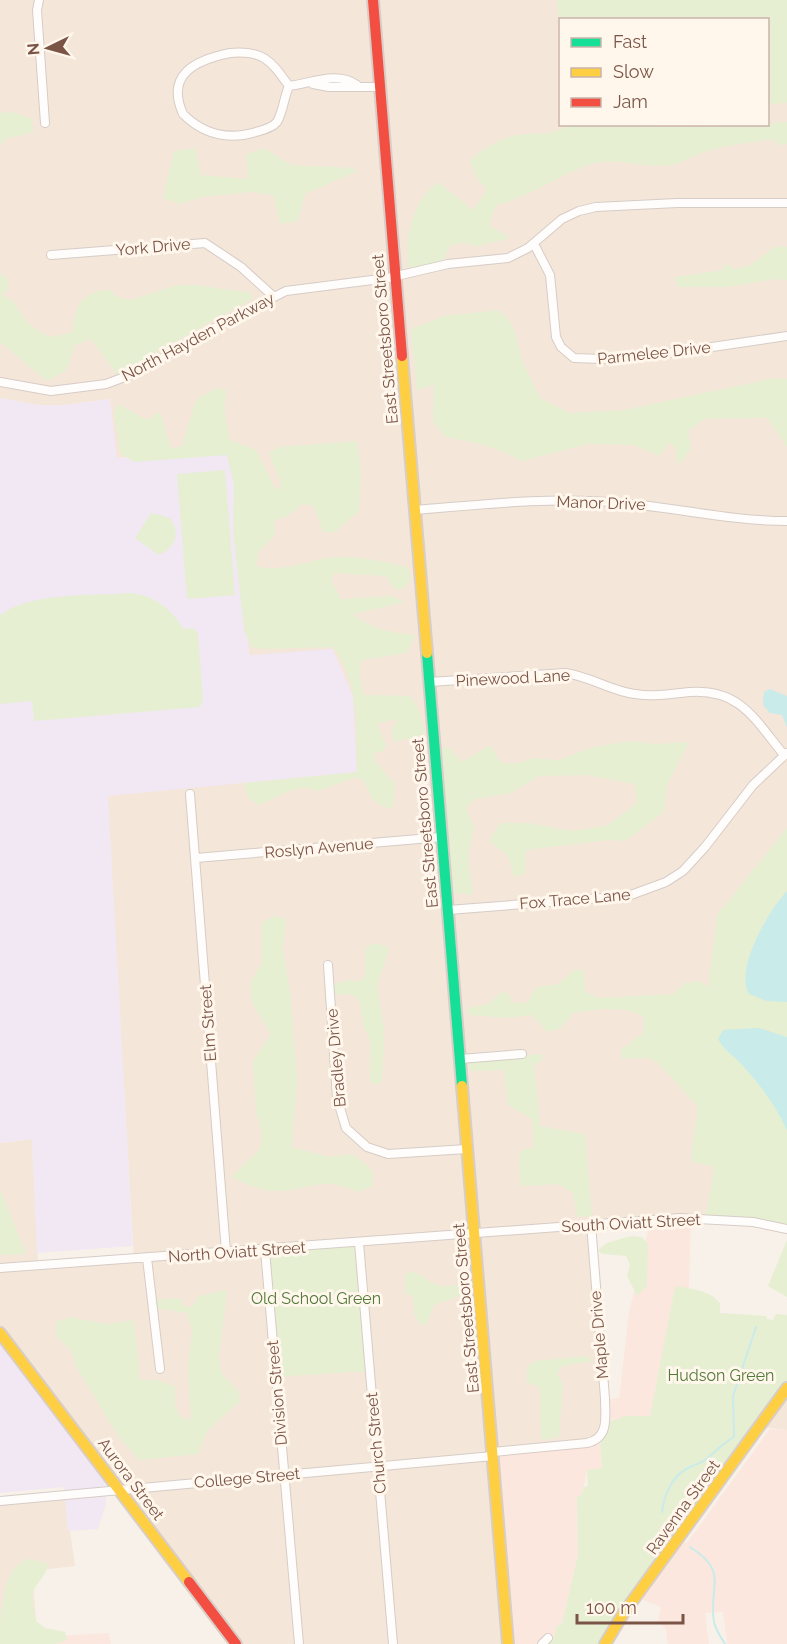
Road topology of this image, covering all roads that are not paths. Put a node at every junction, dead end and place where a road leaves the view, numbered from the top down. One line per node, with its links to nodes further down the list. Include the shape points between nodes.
1 (39, 0): 5 (street)
2 (374, 0): 4 (main road, East Streetsboro Street)
3 (289, 86): 3 (street, via 266,58 237,52 209,59 188,70 177,87 186,117 217,135 231,137 274,125); 4 (street, via 341,78 357,86)
4 (380, 87): 9 (main road, East Streetsboro Street)
5 (45, 123)
6 (787, 203): 7 (street, North Hayden Parkway, via 596,207 562,219)
7 (534, 244): 9 (street, North Hayden Parkway, via 508,258 448,264); 11 (street, Parmelee Drive, via 550,275 556,338 574,358 678,352)
8 (51, 255): 10 (street, York Drive, via 205,243 241,267)
9 (396, 276): 10 (street, North Hayden Parkway, via 306,287); 13 (main road, East Streetsboro Street)
10 (273, 296): 12 (street, North Hayden Parkway, via 138,372 106,384 51,391)
11 (787, 336)
12 (0, 382)
13 (414, 510): 14 (street, Manor Drive, via 606,501); 15 (main road, East Streetsboro Street)
14 (787, 521)
15 (429, 682): 16 (street, Pinewood Lane, via 565,673 635,694 707,691 721,694 747,710); 18 (main road, East Streetsboro Street)
16 (785, 754): 20 (street, Fox Trace Lane, via 753,785 683,871 647,891 628,896)
17 (190, 794): 19 (street, Elm Street)
18 (442, 837): 19 (street, Roslyn Avenue); 20 (main road, East Streetsboro Street)
19 (196, 858): 30 (street, Elm Street)
20 (448, 910): 23 (main road, East Streetsboro Street)
21 (328, 965): 24 (street, Bradley Drive, via 338,1098 346,1128 367,1147 388,1154)
22 (522, 1054): 23 (street)
23 (460, 1059): 24 (main road, East Streetsboro Street)
24 (467, 1149): 27 (main road, East Streetsboro Street)
25 (591, 1224): 26 (street, South Oviatt Street, via 680,1218 753,1222); 27 (street, South Oviatt Street); 36 (street, Maple Drive, via 605,1425)
26 (787, 1229)
27 (474, 1234): 28 (street, North Oviatt Street); 37 (main road, East Streetsboro Street)
28 (359, 1243): 29 (street, North Oviatt Street); 38 (street, Church Street)
29 (265, 1250): 30 (street, North Oviatt Street); 39 (street, Division Street)
30 (226, 1252): 31 (street, North Oviatt Street)
31 (147, 1258): 32 (street, North Oviatt Street); 34 (street)
32 (0, 1268)
33 (0, 1333): 40 (main road, Aurora Street)
34 (160, 1369)
35 (787, 1388): 46 (main road, Ravenna Street)
36 (594, 1442): 37 (street, College Street)
37 (493, 1454): 38 (street, College Street); 45 (main road, East Streetsboro Street)
38 (378, 1467): 39 (street, College Street); 44 (street, Church Street)
39 (284, 1475): 40 (street, College Street); 43 (street, Division Street)
40 (121, 1489): 41 (street, College Street); 42 (main road, Aurora Street)
41 (0, 1501)
42 (236, 1644)
43 (299, 1644)
44 (393, 1644)
45 (508, 1644)
46 (605, 1644)

